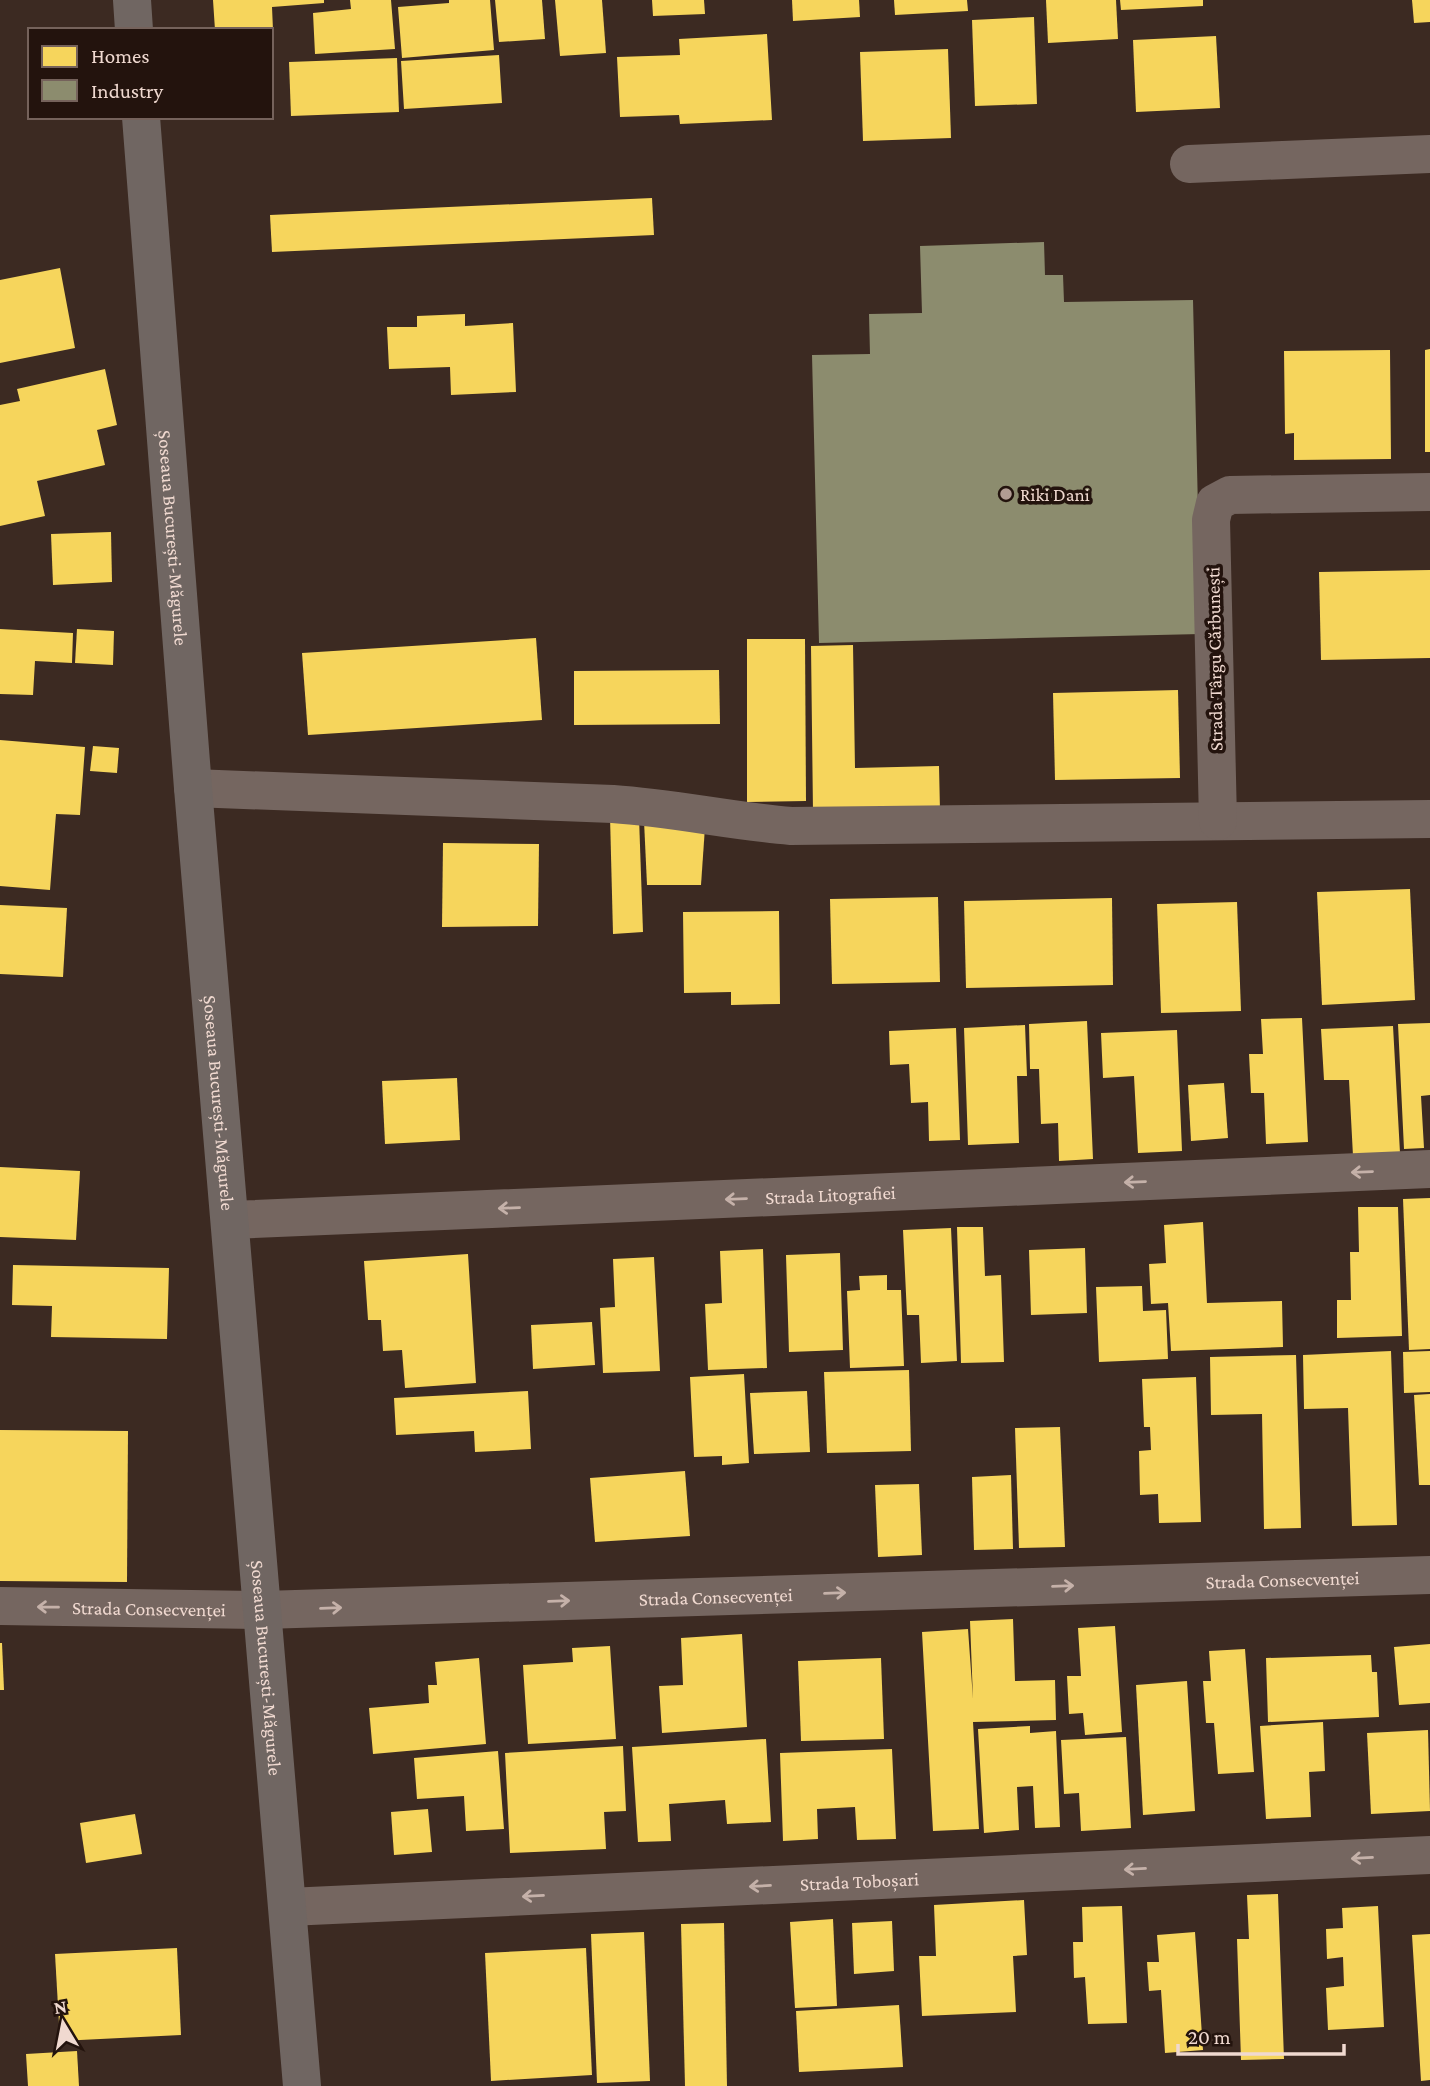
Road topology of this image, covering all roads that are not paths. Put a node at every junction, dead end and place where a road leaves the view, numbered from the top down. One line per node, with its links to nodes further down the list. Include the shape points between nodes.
1 (131, 0): 2 (main road)
2 (134, 28)
3 (141, 119): 7 (main road, Șoseaua București-Măgurele)
4 (1430, 154): 5 (street)
5 (1189, 164)
6 (1430, 492): 9 (street, Strada Târgu Cărbunești, via 1230,495 1215,503 1211,520)
7 (193, 788): 9 (street, via 661,807 790,826); 11 (main road, Șoseaua București-Măgurele)
8 (1430, 819): 9 (street)
9 (1217, 821)
10 (1430, 1169): 11 (street, Strada Litografiei, one-way to 11)
11 (231, 1220): 14 (main road, Șoseaua București-Măgurele)
12 (1430, 1575): 14 (street, Strada Consecvenței, one-way to 12)
13 (0, 1606): 14 (street, Strada Consecvenței, one-way to 13)
14 (263, 1610): 16 (main road, Șoseaua București-Măgurele)
15 (1430, 1855): 16 (street, Strada Toboșari, one-way to 16)
16 (288, 1908): 17 (main road, Șoseaua București-Măgurele)
17 (302, 2086)

